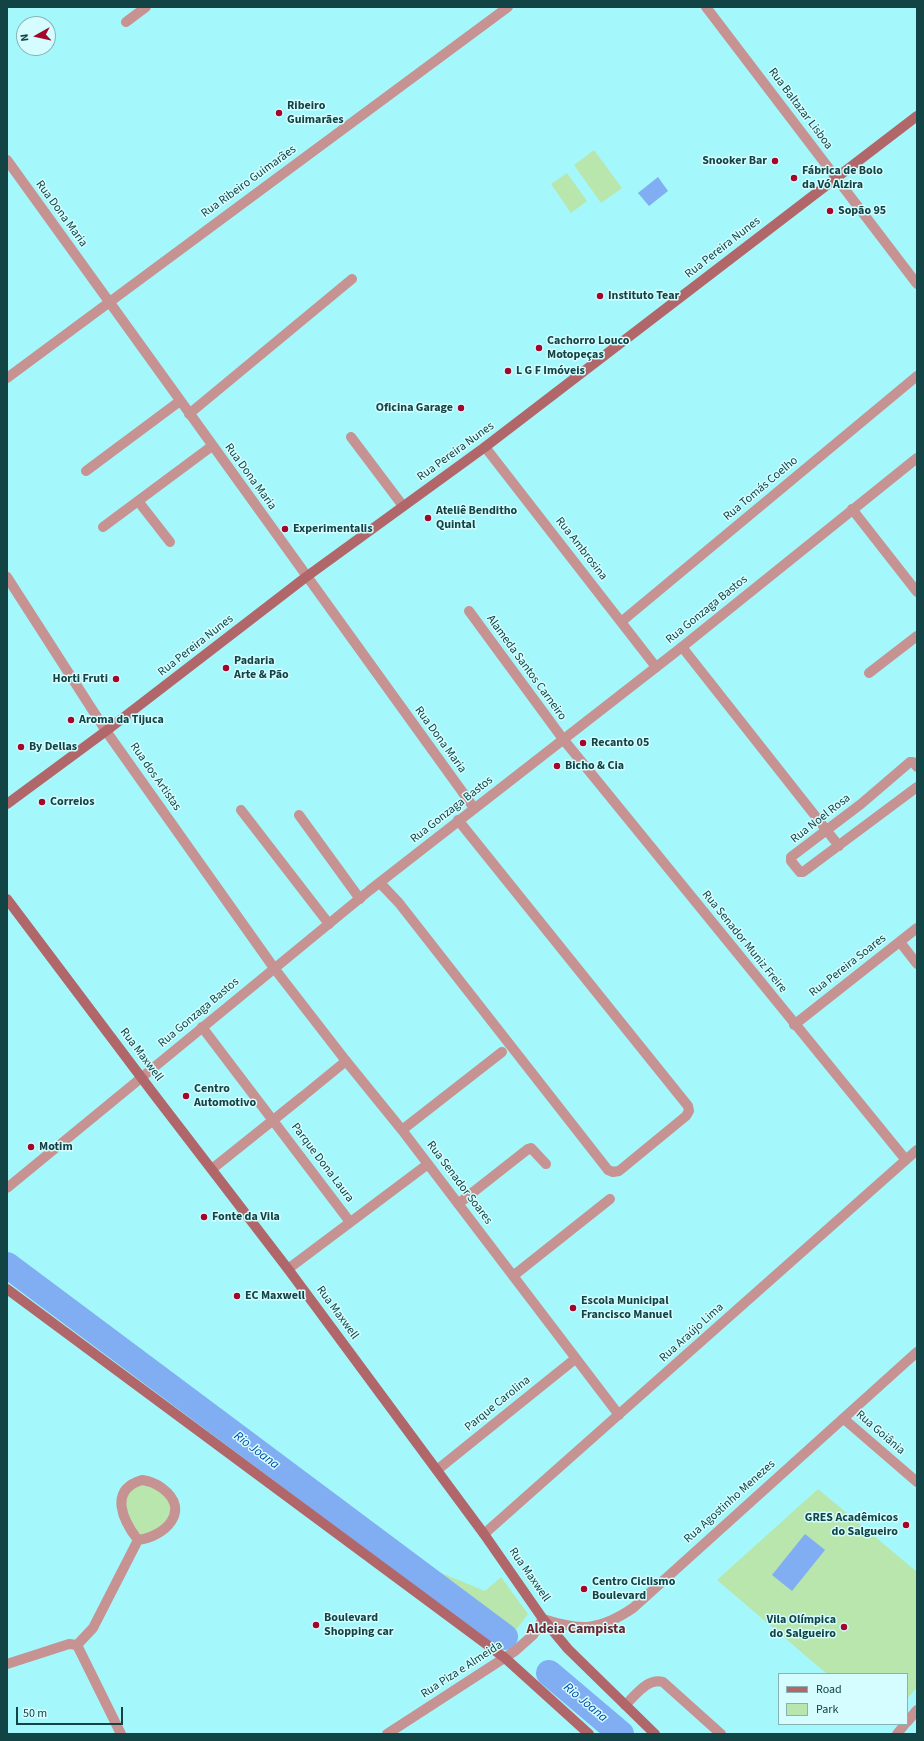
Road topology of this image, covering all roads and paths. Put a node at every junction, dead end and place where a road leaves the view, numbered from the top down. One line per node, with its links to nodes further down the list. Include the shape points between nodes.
1 (146, 7): 4 (street)
2 (508, 7): 10 (street, Rua Ribeiro Guimarães)
3 (706, 7): 7 (street, Rua Baltazar Lisboa)
4 (126, 22)
5 (917, 116): 7 (main road, Rua Pereira Nunes)
6 (7, 160): 10 (street, Rua Dona Maria)
7 (835, 178): 9 (street, Rua Baltazar Lisboa); 17 (main road, Rua Pereira Nunes)
8 (352, 280): 14 (street)
9 (917, 284)
10 (108, 302): 12 (street, Rua Ribeiro Guimarães); 13 (street, Rua Dona Maria)
11 (917, 376): 29 (street, Rua Tomás Coelho)
12 (7, 378)
13 (180, 402): 14 (street, Rua Dona Maria); 19 (street)
14 (189, 414): 16 (street, Rua Dona Maria)
15 (351, 437): 21 (street)
16 (212, 446): 20 (street); 25 (street, Rua Dona Maria)
17 (486, 447): 21 (main road, Rua Pereira Nunes); 29 (street, Rua Ambrosina)
18 (917, 458): 22 (street, Rua Gonzaga Bastos)
19 (86, 471)
20 (138, 501): 23 (street); 24 (street)
21 (404, 506): 25 (main road, Rua Pereira Nunes)
22 (852, 509): 27 (street); 31 (street, Rua Gonzaga Bastos)
23 (103, 527)
24 (170, 542)
25 (306, 576): 34 (main road, Rua Pereira Nunes); 39 (street, Rua Dona Maria)
26 (7, 577): 34 (street, Rua dos Artistas)
27 (917, 592)
28 (469, 611): 35 (street, Alameda Santos Carneiro)
29 (621, 622): 32 (street, Rua Ambrosina)
30 (917, 636): 33 (street)
31 (682, 647): 32 (street, Rua Gonzaga Bastos); 43 (street)
32 (656, 667): 35 (street, Rua Gonzaga Bastos)
33 (869, 673)
34 (106, 731): 38 (main road, Rua Pereira Nunes); 52 (street, Rua dos Artistas)
35 (563, 739): 39 (street, Rua Gonzaga Bastos); 53 (street, Rua Senador Muniz Freire)
36 (917, 767): 43 (street, Rua Noel Rosa, via 910,762)
37 (917, 787): 44 (street, Rua Noel Rosa)
38 (7, 804)
39 (474, 808): 42 (street, Rua Gonzaga Bastos)
40 (241, 810): 48 (street)
41 (299, 815): 47 (street)
42 (458, 820): 45 (street, Rua Gonzaga Bastos); 45 (street, via 688,1106 686,1116 620,1171 608,1170 399,903)
43 (826, 832): 44 (street); 44 (street, Rua Noel Rosa, via 791,858 800,872)
44 (839, 846)
45 (380, 883): 47 (street, Rua Gonzaga Bastos)
46 (7, 899): 57 (main road, Rua Maxwell)
47 (360, 899): 48 (street, Rua Gonzaga Bastos)
48 (328, 924): 52 (street, Rua Gonzaga Bastos)
49 (917, 928): 50 (street, Rua Pereira Soares)
50 (900, 942): 51 (street); 53 (street, Rua Pereira Soares)
51 (917, 964)
52 (274, 968): 54 (street, Rua Gonzaga Bastos); 56 (street, Rua Senador Soares)
53 (794, 1025): 61 (street, Rua Senador Muniz Freire)
54 (202, 1027): 57 (street, Rua Gonzaga Bastos); 58 (street, Parque Dona Laura)
55 (502, 1052): 59 (street)
56 (346, 1061): 58 (street, Parque Dona Laura); 59 (street, Rua Senador Soares)
57 (141, 1077): 64 (main road, Rua Maxwell); 65 (street, Rua Gonzaga Bastos)
58 (273, 1120): 64 (street, Parque Dona Laura); 68 (street, Parque Dona Laura)
59 (402, 1130): 62 (street, Rua Senador Soares)
60 (917, 1150): 61 (street, Rua Araújo Lima)
61 (906, 1160): 74 (street, Rua Araújo Lima)
62 (428, 1164): 67 (street, Rua Senador Soares); 68 (street, Parque Dona Laura)
63 (546, 1164): 67 (street, via 529,1148)
64 (212, 1169): 69 (main road, Rua Maxwell)
65 (7, 1188)
66 (610, 1199): 70 (street)
67 (458, 1204): 70 (street, Rua Senador Soares)
68 (350, 1222): 69 (street, Parque Dona Laura)
69 (288, 1269): 76 (main road, Rua Maxwell)
70 (513, 1276): 73 (street, Rua Senador Soares)
71 (7, 1289): 82 (main road)
72 (917, 1352): 75 (street, Rua Agostinho Menezes)
73 (575, 1359): 74 (street, Rua Senador Soares); 76 (street, Parque Carolina)
74 (619, 1415): 78 (street, Rua Araújo Lima)
75 (844, 1420): 77 (street, Rua Goiânia); 80 (street, Rua Agostinho Menezes, via 618,1619 588,1628 566,1626)
76 (437, 1470): 78 (main road, Rua Maxwell)
77 (917, 1482)
78 (484, 1534): 80 (main road, Rua Maxwell)
79 (138, 1540): 79 (street, via 148,1539 165,1530 176,1508 174,1500 150,1481 142,1480 126,1489 121,1506 123,1517); 81 (street, via 93,1628)
80 (543, 1619): 82 (street, Rua Piza e Almeida, via 534,1635); 84 (main road, Rua Maxwell, via 568,1649)
81 (77, 1645): 83 (street, via 69,1644); 88 (street)
82 (505, 1658): 89 (street, Rua Piza e Almeida); 90 (main road)
83 (7, 1664)
84 (625, 1705): 91 (main road, Rua Maxwell); 92 (street, via 651,1681 657,1680 663,1682)
85 (917, 1710): 86 (street)
86 (908, 1721)
87 (904, 1725): 93 (street)
88 (121, 1734)
89 (387, 1734)
90 (589, 1734)
91 (655, 1734)
92 (721, 1734)
93 (897, 1734)

